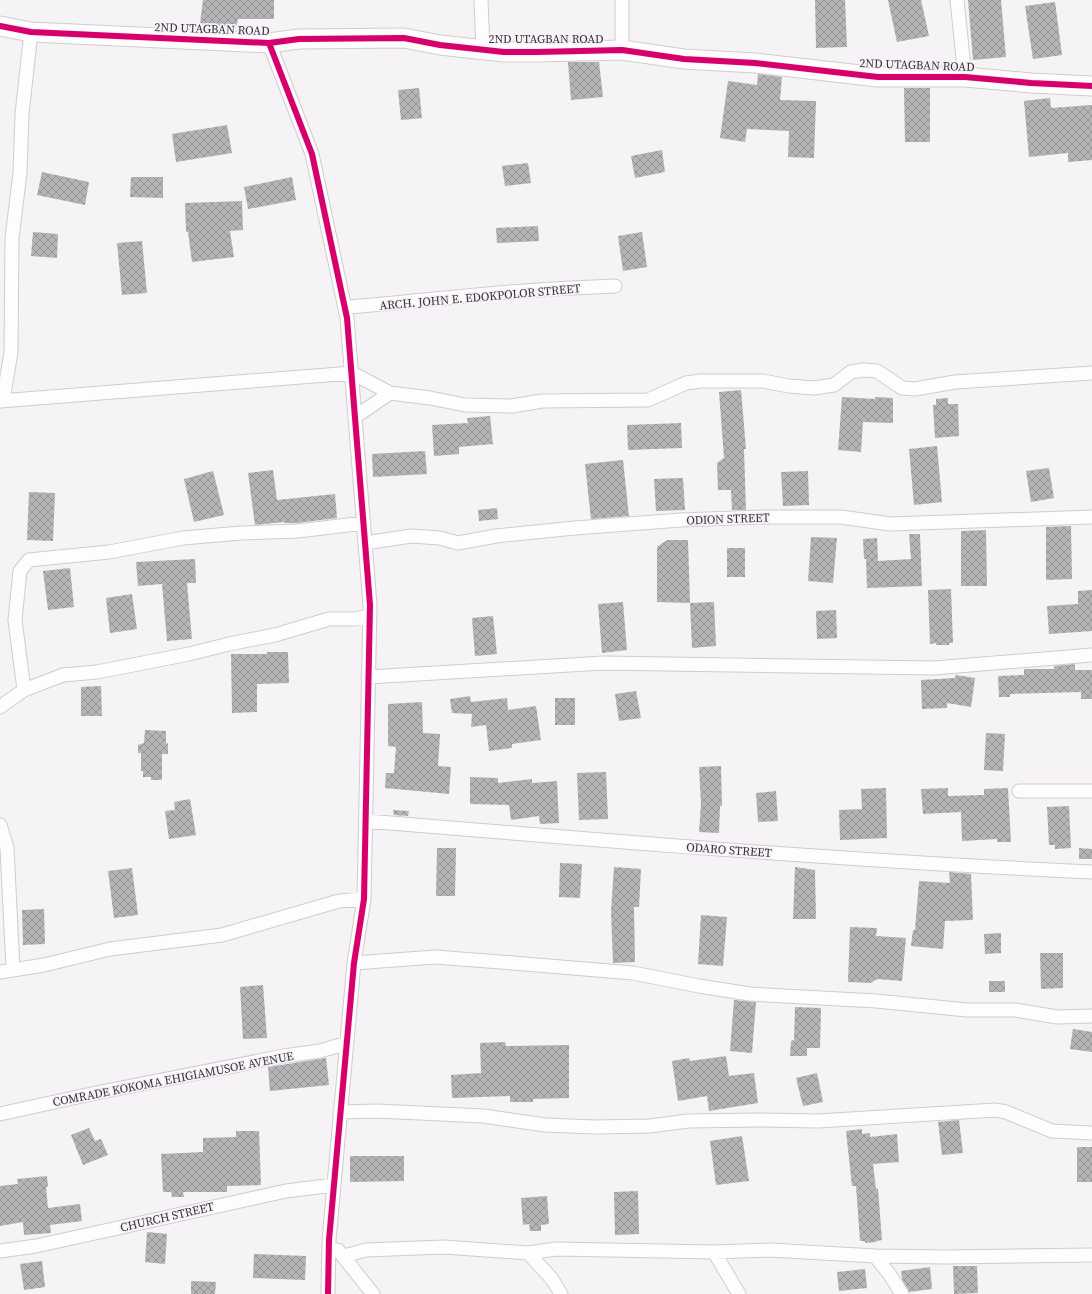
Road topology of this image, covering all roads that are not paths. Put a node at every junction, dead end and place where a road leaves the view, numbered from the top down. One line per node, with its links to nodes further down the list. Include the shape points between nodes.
1 (481, 0): 7 (street)
2 (622, 0): 8 (street)
3 (957, 0): 9 (street)
4 (0, 26): 5 (street, 2ND UTAGBAN ROAD)
5 (31, 32): 6 (street, 2ND UTAGBAN ROAD); 16 (street, via 12,238 11,352)
6 (269, 43): 7 (street, 2ND UTAGBAN ROAD, via 298,39 404,38); 12 (street, via 312,154)
7 (483, 50): 8 (street, 2ND UTAGBAN ROAD)
8 (622, 50): 9 (street, 2ND UTAGBAN ROAD, via 684,59 755,63 878,77)
9 (965, 77): 10 (street, 2ND UTAGBAN ROAD)
10 (1092, 86)
11 (615, 286): 12 (street, ARCH. JOHN E. EDOKPOLOR STREET, via 549,289)
12 (345, 308): 13 (street)
13 (352, 373): 15 (street); 16 (street); 17 (street)
14 (1092, 373): 15 (street, via 955,382 915,389 902,388 877,371 864,370 851,372 834,385 814,388 763,381 701,381 686,383 648,400 542,401 512,406 465,405)
15 (390, 393): 17 (street)
16 (2, 401)
17 (355, 416): 19 (street)
18 (1092, 517): 20 (street, ODION STREET, via 890,524 841,516 761,517 575,528 496,536 458,543 440,538 411,536)
19 (364, 523): 20 (street); 24 (street, via 298,531 183,538 109,552 29,560 20,571 15,620)
20 (365, 543): 21 (street)
21 (370, 616): 23 (street); 24 (street, via 329,619 275,635 189,654 97,672 63,675)
22 (1092, 655): 23 (street, via 934,668 603,663)
23 (368, 677): 28 (street)
24 (24, 690): 25 (street)
25 (0, 706)
26 (1019, 790): 27 (street)
27 (1092, 791)
28 (366, 821): 30 (street, ODARO STREET, via 600,841 975,867); 31 (street)
29 (0, 825): 33 (street, via 7,848)
30 (1092, 872)
31 (364, 899): 32 (street); 33 (street, via 339,901 222,935 110,949 44,965)
32 (354, 963): 34 (street, via 435,957 633,973 750,994 876,1001 968,1010 1015,1010 1057,1017); 35 (street)
33 (6, 970)
34 (1092, 1016)
35 (347, 1043): 36 (street); 37 (street, COMRADE KOKOMA EHIGIAMUSOE AVENUE, via 320,1051 111,1090)
36 (340, 1112): 38 (street, via 377,1111 483,1116 546,1125 595,1127 650,1126 688,1121 818,1121 995,1110 1052,1130); 39 (street)
37 (0, 1114)
38 (1092, 1133)
39 (334, 1185): 40 (street); 41 (street, CHURCH STREET, via 286,1191 36,1246)
40 (329, 1240): 45 (street); 47 (street)
41 (0, 1251)
42 (714, 1252): 43 (street, via 556,1249); 46 (street, via 770,1250); 50 (street)
43 (528, 1253): 45 (street, via 444,1247 366,1250); 49 (street, via 552,1279)
44 (1092, 1255): 46 (street)
45 (344, 1256): 48 (street)
46 (875, 1256): 51 (street)
47 (328, 1294)
48 (373, 1294)
49 (561, 1294)
50 (740, 1294)
51 (902, 1294)

